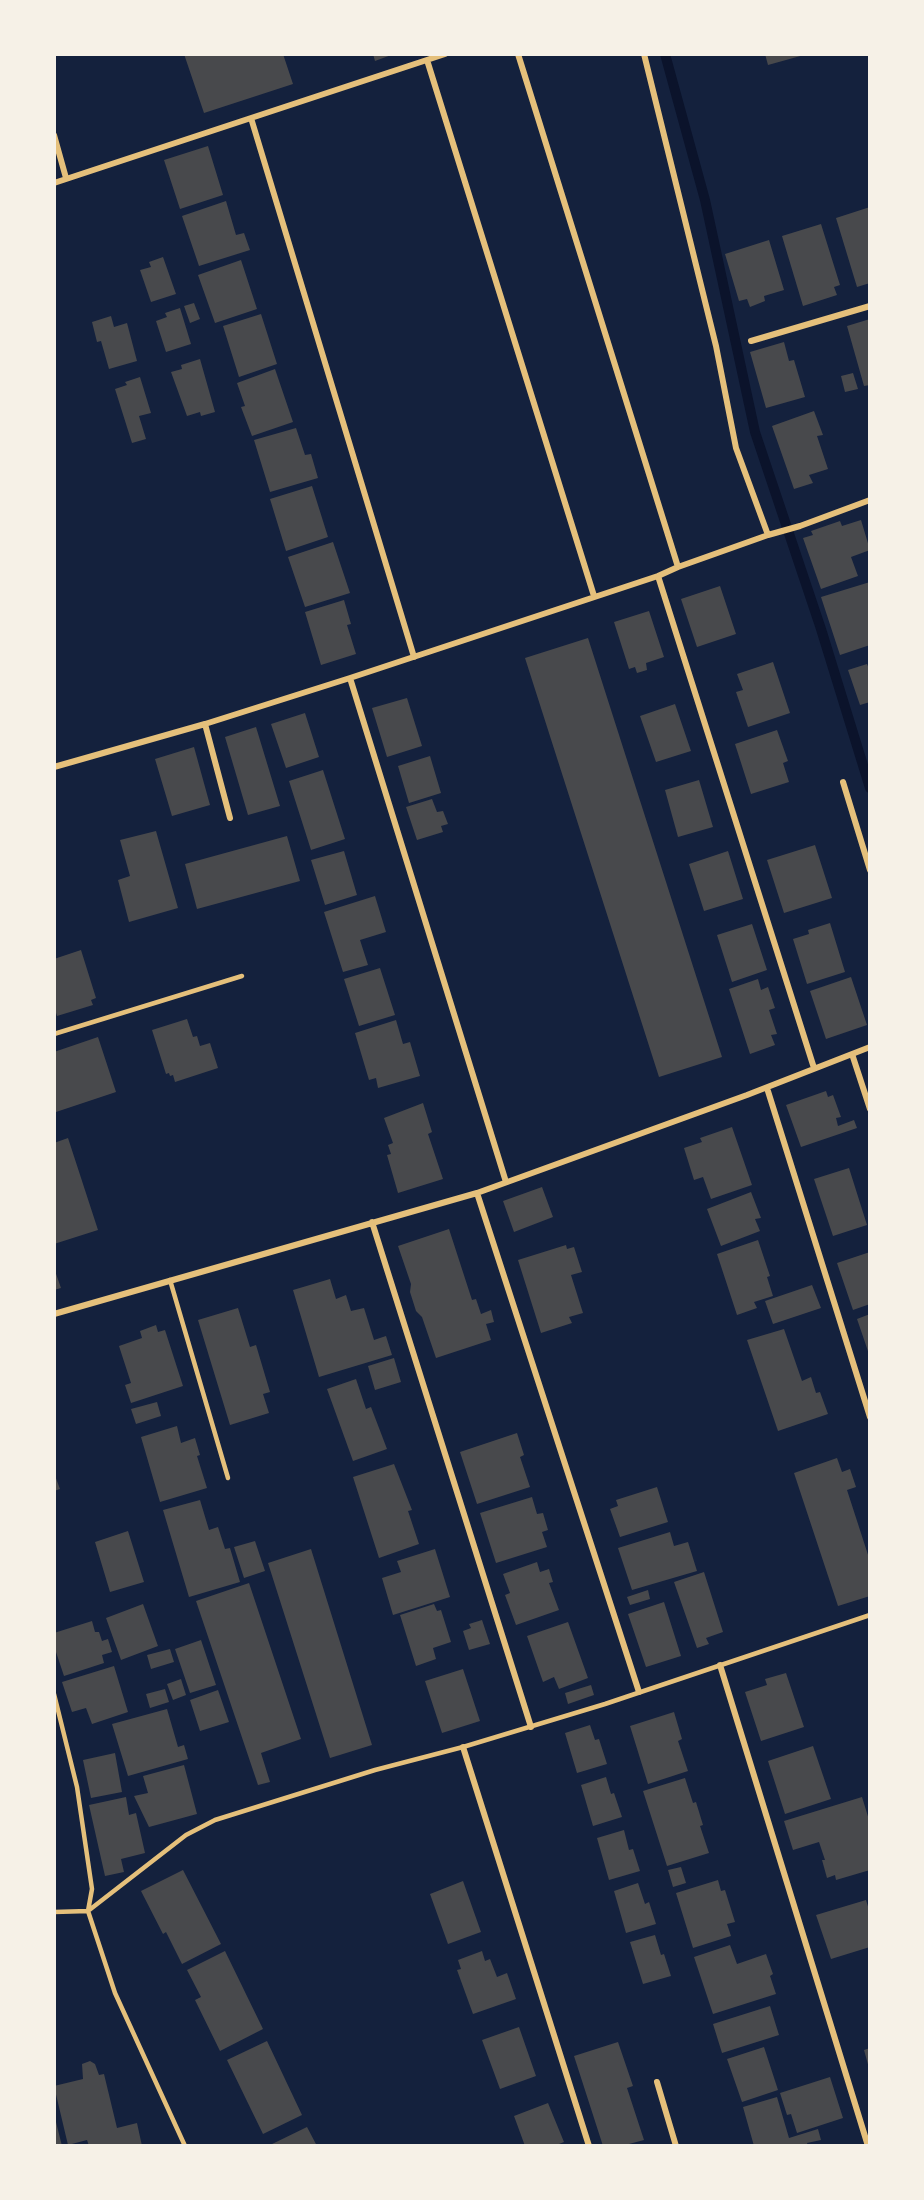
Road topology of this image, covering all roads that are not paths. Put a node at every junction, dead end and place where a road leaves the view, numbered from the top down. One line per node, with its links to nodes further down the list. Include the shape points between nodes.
1 (445, 54): 4 (street)
2 (518, 54): 13 (street)
3 (644, 54): 12 (street, via 716,346 736,448)
4 (427, 60): 5 (street); 15 (street)
5 (251, 118): 7 (street); 16 (street)
6 (54, 135): 7 (street)
7 (66, 178): 8 (street)
8 (54, 183)
9 (870, 306): 10 (street)
10 (751, 341)
11 (870, 500): 12 (street)
12 (771, 534): 13 (street)
13 (678, 567): 14 (street)
14 (658, 576): 15 (street); 27 (street)
15 (594, 596): 16 (street)
16 (414, 657): 17 (street)
17 (350, 678): 18 (street); 30 (street)
18 (205, 724): 19 (street); 21 (street)
19 (54, 767)
20 (843, 782): 22 (street)
21 (230, 818)
22 (870, 870)
23 (242, 976): 24 (lane)
24 (54, 1034)
25 (870, 1047): 26 (street)
26 (852, 1054): 27 (street); 29 (street)
27 (814, 1068): 28 (street)
28 (767, 1088): 30 (street); 35 (street)
29 (870, 1109)
30 (506, 1182): 31 (street)
31 (477, 1192): 32 (street); 39 (street)
32 (372, 1222): 33 (street); 41 (street)
33 (170, 1280): 34 (street); 36 (lane)
34 (54, 1314)
35 (870, 1418)
36 (228, 1478)
37 (870, 1615): 38 (lane)
38 (720, 1665): 39 (lane); 49 (street)
39 (639, 1692): 41 (lane)
40 (54, 1694): 43 (lane, via 76,1787 92,1889)
41 (531, 1727): 42 (lane)
42 (463, 1747): 43 (lane, via 215,1820 186,1835); 47 (street)
43 (88, 1911): 44 (lane); 46 (lane, via 115,1993)
44 (54, 1912)
45 (657, 2082): 48 (street)
46 (186, 2146)
47 (589, 2146)
48 (676, 2146)
49 (868, 2146)

